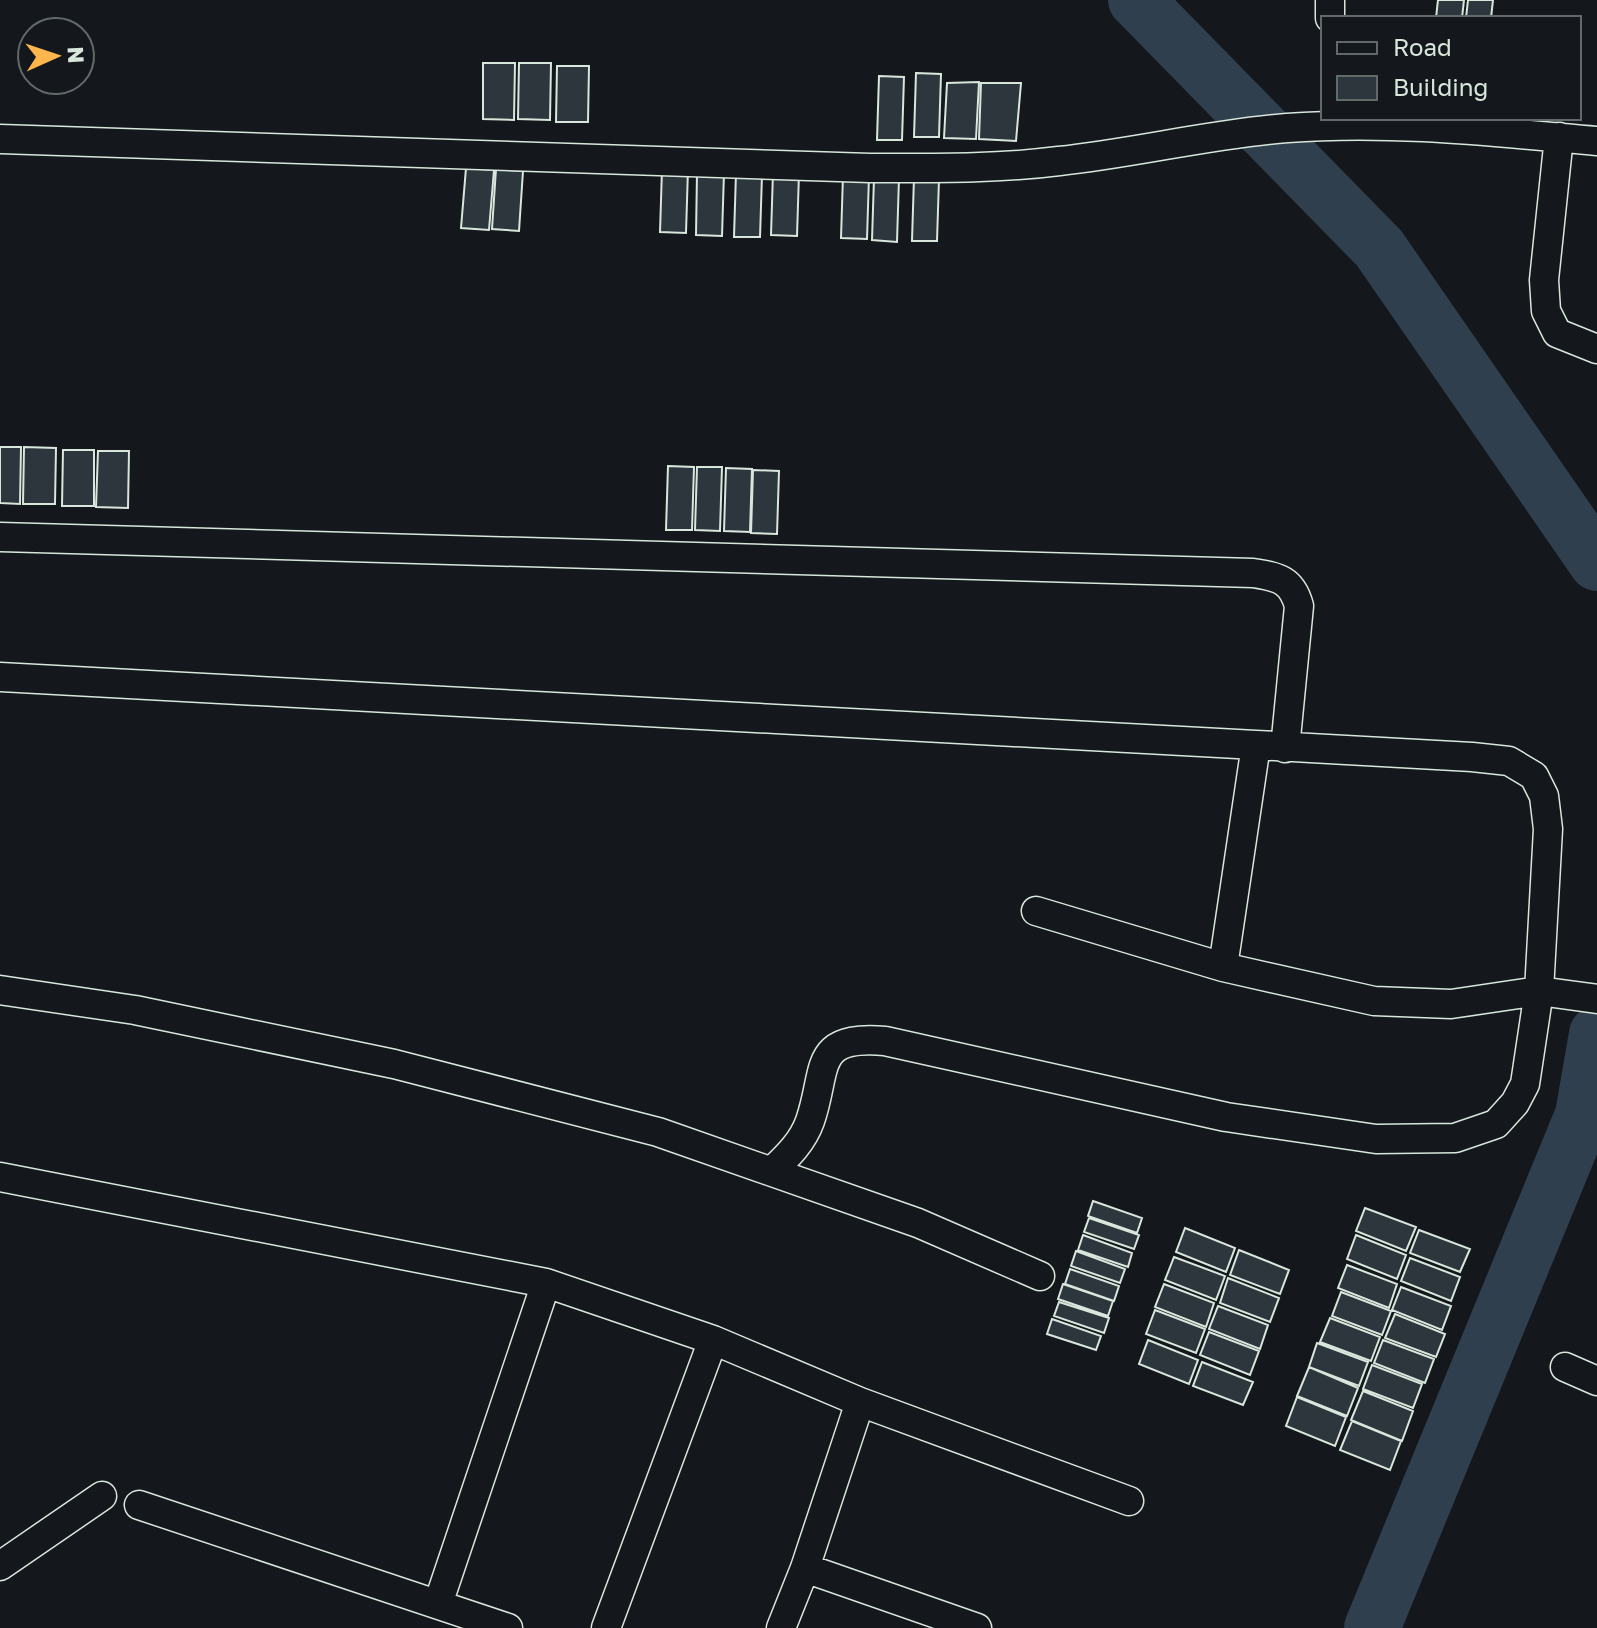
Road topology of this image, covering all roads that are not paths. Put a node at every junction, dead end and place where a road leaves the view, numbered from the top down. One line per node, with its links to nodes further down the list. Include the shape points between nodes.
1 (1326, 122): 2 (street); 3 (street, via 1060,161 942,168)
2 (1559, 137): 4 (street); 5 (street, via 1544,280 1546,311 1557,333)
3 (0, 139)
4 (1597, 141)
5 (1597, 349)
6 (0, 537): 9 (street, via 1279,577 1294,588 1299,606)
7 (0, 677): 8 (street)
8 (1256, 745): 9 (street); 11 (street)
9 (1285, 748): 13 (street, via 1485,758 1509,761 1534,776 1544,796 1548,829)
10 (1036, 911): 11 (street)
11 (1223, 967): 13 (street, via 1374,1001 1451,1004)
12 (0, 990): 15 (street, via 135,1010 394,1064 658,1132)
13 (1539, 991): 14 (street); 15 (street, via 1525,1084 1515,1103 1496,1124 1455,1138 1376,1139 1226,1117 885,1041 855,1040 826,1056 810,1123)
14 (1590, 997)
15 (773, 1170): 17 (street, via 918,1223)
16 (0, 1177): 18 (street)
17 (1040, 1276)
18 (546, 1283): 19 (street); 28 (street)
19 (713, 1340): 22 (street); 30 (street)
20 (1565, 1367): 21 (street)
21 (1597, 1381)
22 (860, 1402): 24 (street); 27 (street)
23 (102, 1496): 26 (street)
24 (1129, 1501)
25 (139, 1505): 28 (street)
26 (0, 1566)
27 (805, 1568): 31 (street); 32 (street)
28 (438, 1604): 29 (street)
29 (508, 1628)
30 (606, 1628)
31 (781, 1628)
32 (977, 1628)

